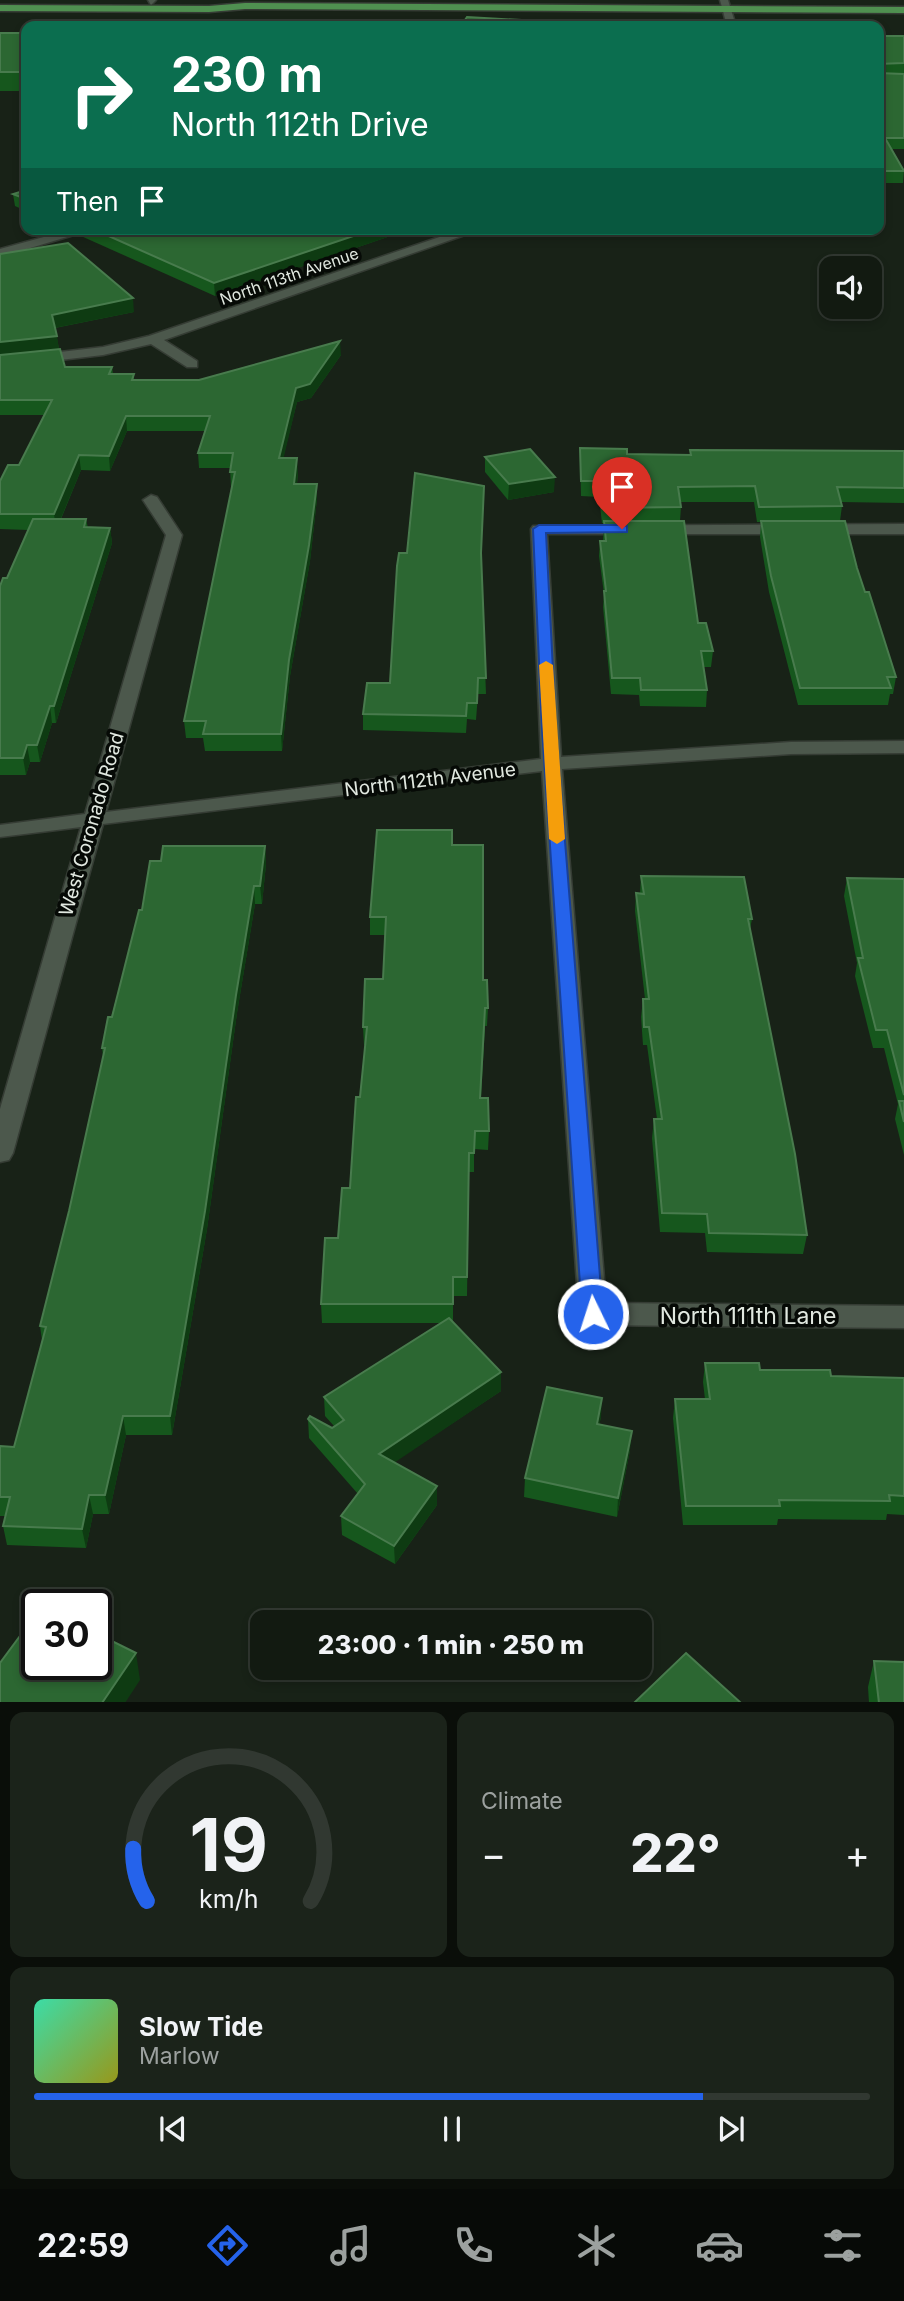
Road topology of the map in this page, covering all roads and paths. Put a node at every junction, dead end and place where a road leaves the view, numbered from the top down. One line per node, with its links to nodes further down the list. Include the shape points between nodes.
1 (27, 0): 2 (main road)
2 (152, 1): 5 (main road)
3 (587, 4): 4 (main road); 5 (main road)
4 (725, 5): 7 (main road)
5 (245, 6): 6 (main road)
6 (0, 8)
7 (904, 10)
8 (66, 235): 10 (street)
9 (459, 235): 11 (street, North 113th Avenue)
10 (0, 253)
11 (153, 340): 12 (street, North 113th Avenue); 13 (street)
12 (0, 363)
13 (192, 364)
14 (151, 500): 18 (street, West Coronado Road, via 174,535)
15 (902, 533): 17 (street, via 539,529)
16 (904, 747): 17 (street, North 112th Avenue, via 807,746)
17 (551, 764): 18 (street, North 112th Avenue); 21 (street, North 111th Lane, via 593,1314)
18 (92, 820): 19 (street, North 112th Avenue); 20 (street, West Coronado Road)
19 (0, 831)
20 (0, 1153)
21 (904, 1317)

